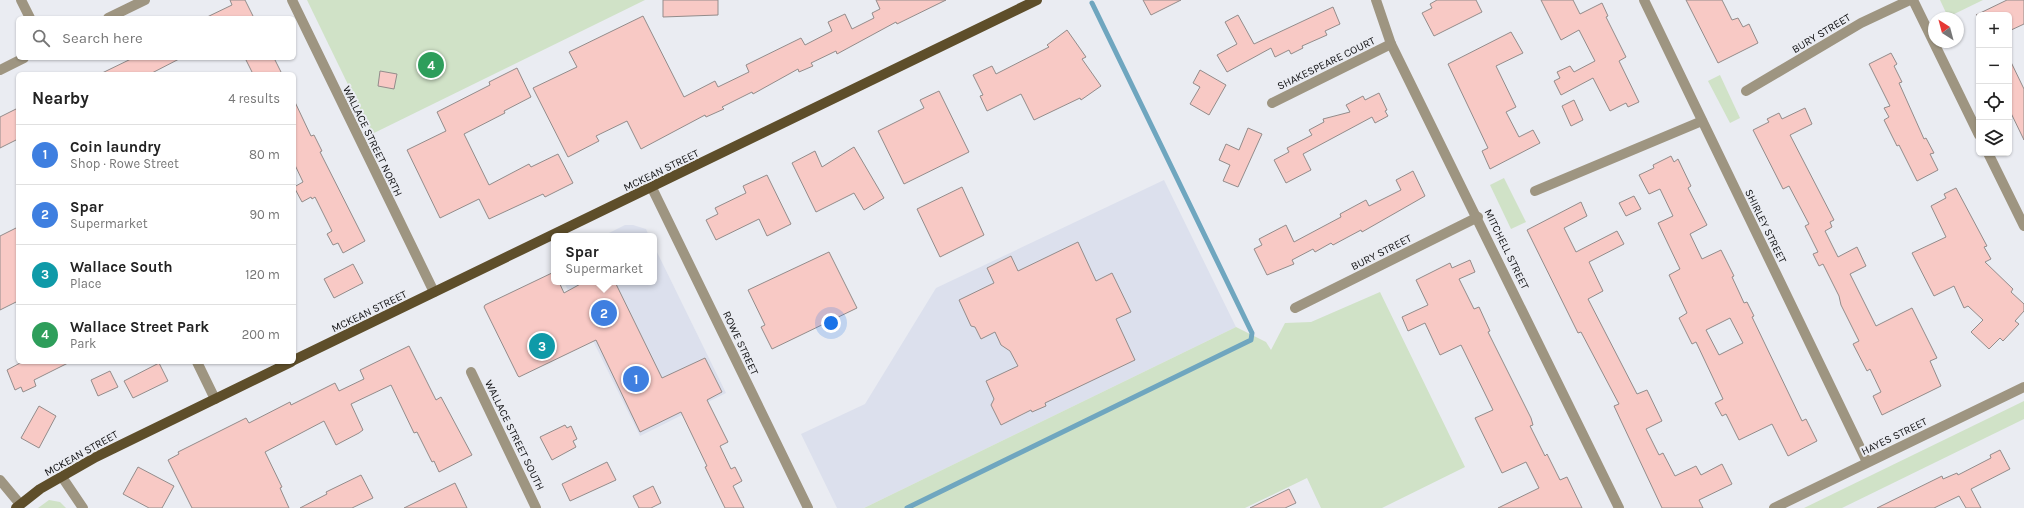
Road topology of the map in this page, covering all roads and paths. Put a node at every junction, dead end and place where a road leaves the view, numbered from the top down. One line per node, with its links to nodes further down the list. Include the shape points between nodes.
1 (21, 0): 8 (street)
2 (145, 0): 9 (street)
3 (292, 0): 24 (street, WALLACE STREET NORTH)
4 (1037, 0): 18 (main road, MCKEAN STREET)
5 (1376, 0): 10 (street, MITCHELL STREET)
6 (1644, 0): 15 (street, SHIRLEY STREET)
7 (1912, 0): 13 (street, BURY STREET, via 1861,23); 16 (street)
8 (29, 16)
9 (112, 16)
10 (1391, 44): 14 (street, SHAKESPEARE COURT); 20 (street, MITCHELL STREET)
11 (20, 60): 12 (street)
12 (0, 70)
13 (1746, 91)
14 (1272, 103)
15 (1702, 121): 19 (street); 32 (street, SHIRLEY STREET)
16 (1976, 128)
17 (1989, 156): 21 (street)
18 (652, 188): 22 (main road, MCKEAN STREET); 38 (street, ROWE STREET)
19 (1535, 192)
20 (1478, 217): 25 (street, BURY STREET); 39 (street, MITCHELL STREET)
21 (2024, 226)
22 (558, 233)
23 (551, 236): 24 (main road, MCKEAN STREET)
24 (434, 292): 26 (main road, MCKEAN STREET)
25 (1295, 308)
26 (296, 359)
27 (198, 364): 31 (street)
28 (287, 364): 31 (main road, MCKEAN STREET)
29 (471, 372): 37 (street, WALLACE STREET SOUTH)
30 (2024, 387): 32 (street, HAYES STREET)
31 (215, 399): 33 (main road, MCKEAN STREET, via 96,457)
32 (1867, 462): 40 (street, HAYES STREET)
33 (62, 477): 35 (main road, MCKEAN STREET); 36 (street)
34 (0, 480): 35 (street)
35 (18, 506)
36 (83, 508)
37 (536, 508)
38 (808, 508)
39 (1619, 508)
40 (1774, 508)

